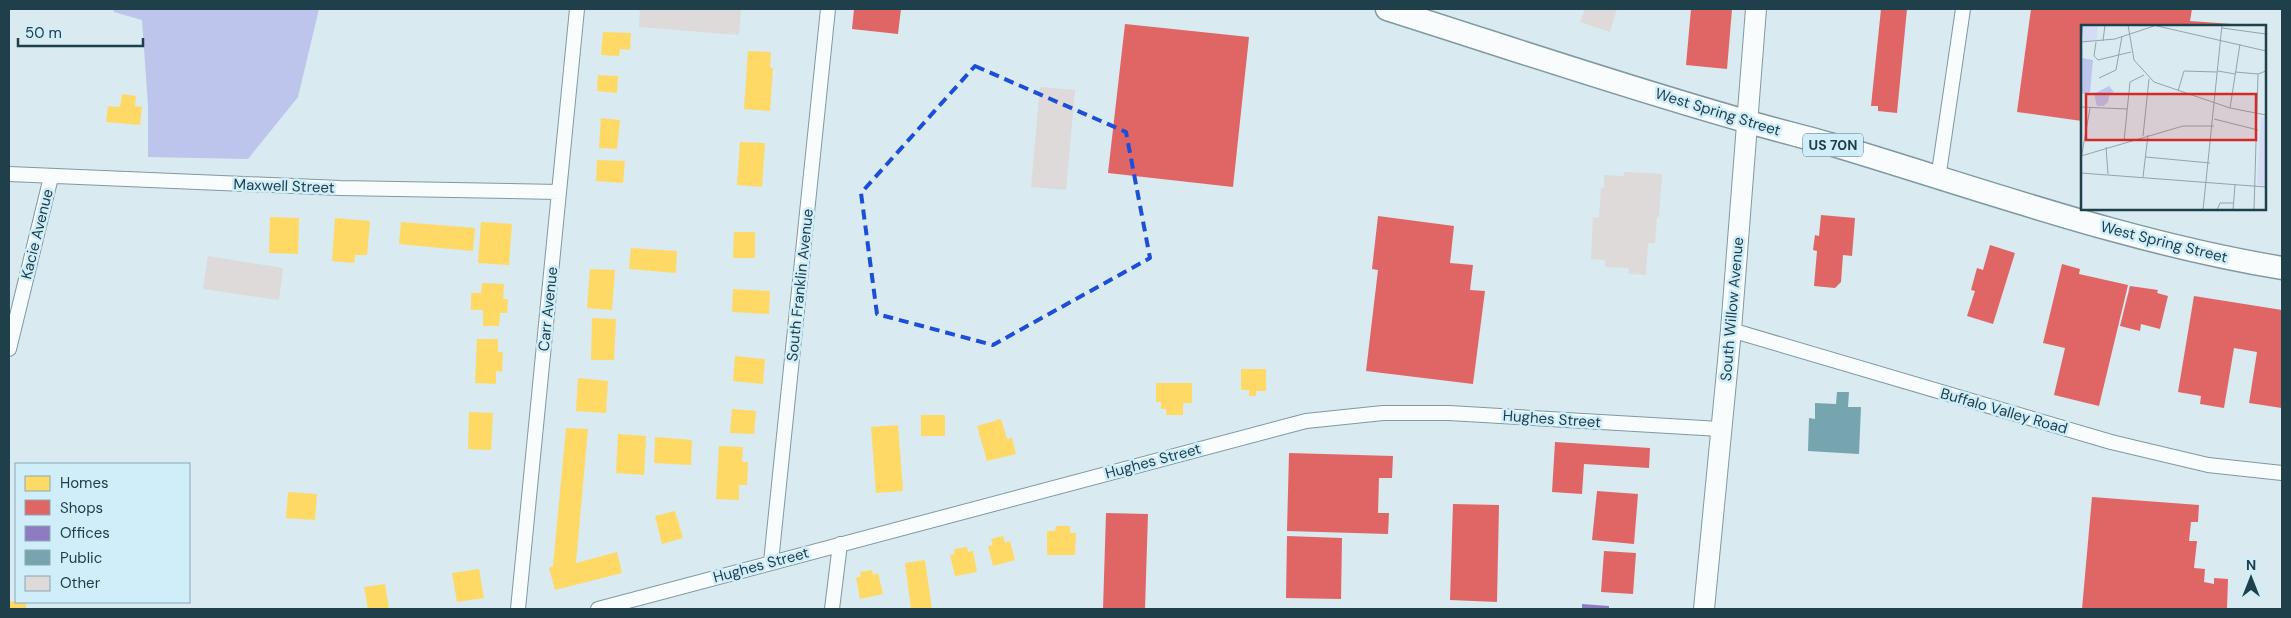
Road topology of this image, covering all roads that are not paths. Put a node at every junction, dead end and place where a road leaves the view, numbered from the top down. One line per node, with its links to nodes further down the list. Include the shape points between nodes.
1 (577, 9): 10 (street, Carr Avenue)
2 (828, 9): 17 (street, South Franklin Avenue)
3 (1387, 9): 6 (main road, West Spring Street / US 70N)
4 (1756, 9): 6 (main road, South Willow Avenue)
5 (1963, 9): 9 (street)
6 (1748, 122): 9 (main road, West Spring Street / US 70N); 12 (main road, South Willow Avenue)
7 (9, 174): 8 (street, Maxwell Street)
8 (51, 177): 10 (street, Maxwell Street); 13 (street, Kacie Avenue)
9 (1938, 179): 11 (main road, West Spring Street / US 70N, via 2173,246)
10 (559, 192): 18 (street, Carr Avenue)
11 (2282, 268)
12 (1731, 330): 14 (main road, South Willow Avenue); 15 (street, Buffalo Valley Road, via 2100,439 2208,465)
13 (9, 349)
14 (1720, 430): 16 (street, Hughes Street, via 1450,413 1383,413 1306,421); 21 (main road, South Willow Avenue)
15 (2282, 473)
16 (840, 544): 17 (street, Hughes Street); 20 (street)
17 (771, 562): 19 (street, Hughes Street)
18 (518, 609)
19 (598, 609)
20 (832, 609)
21 (1704, 609)

